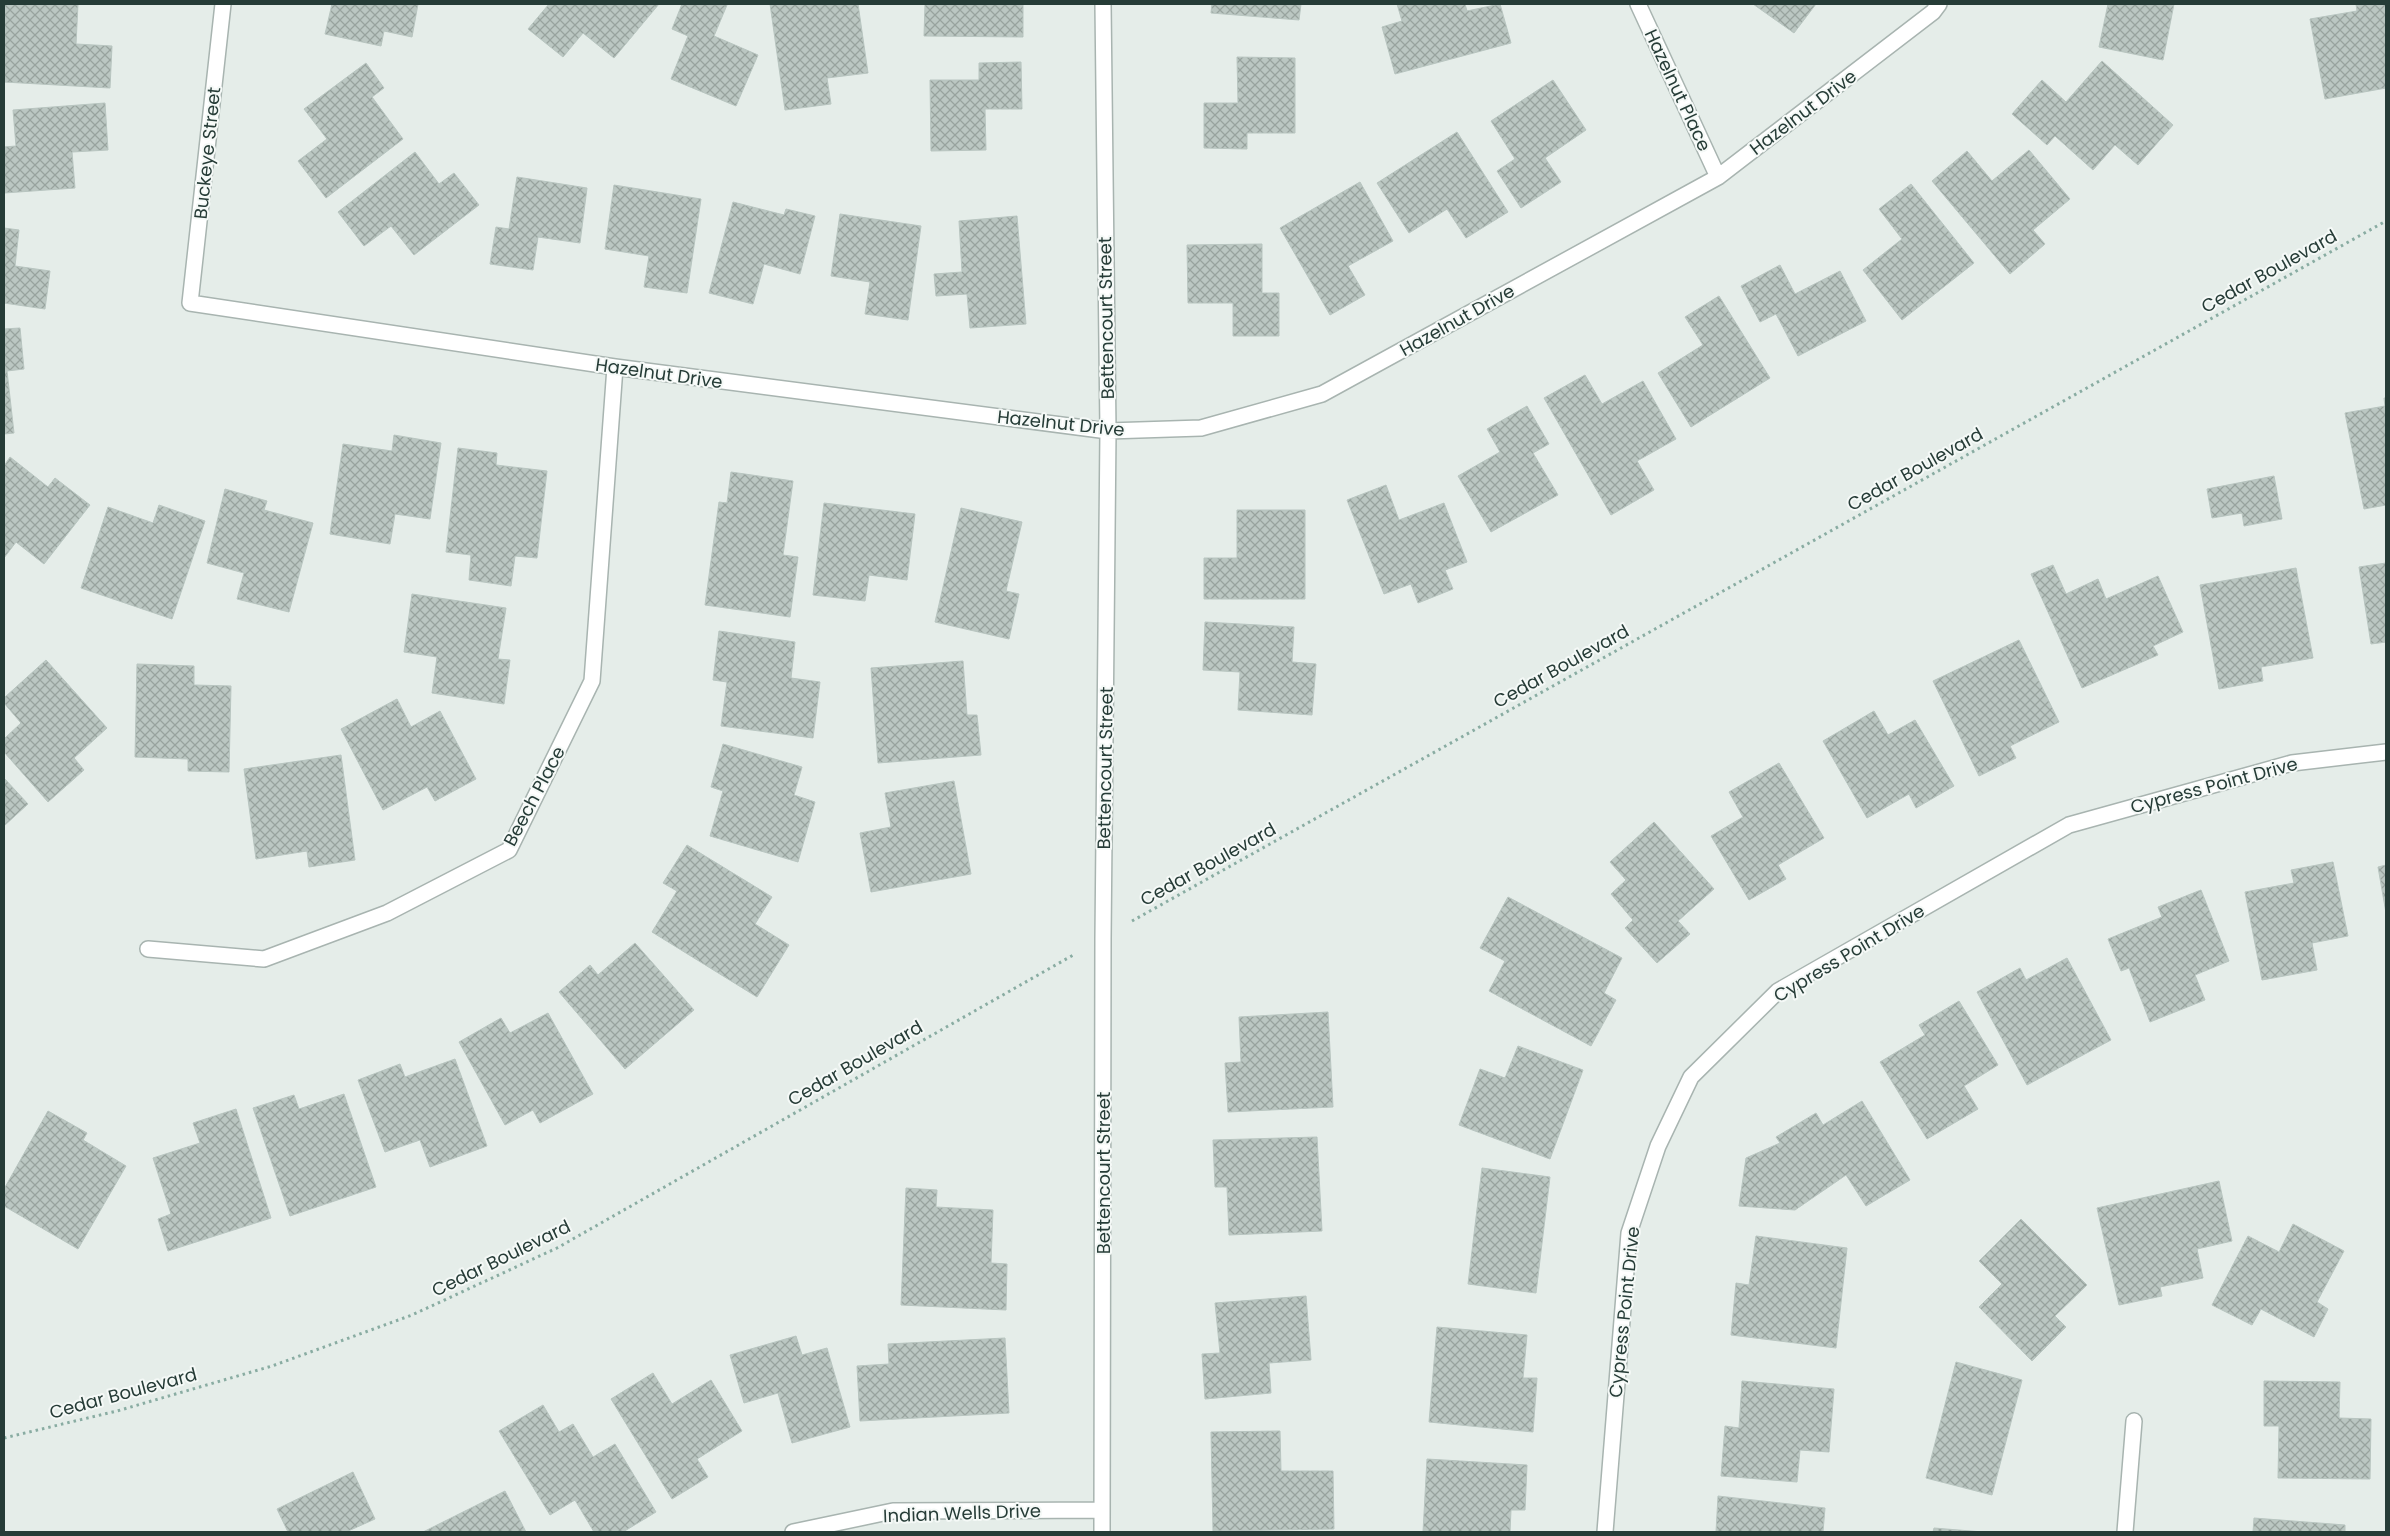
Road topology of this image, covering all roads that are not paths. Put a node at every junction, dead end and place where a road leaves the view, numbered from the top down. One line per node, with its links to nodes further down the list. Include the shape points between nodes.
1 (223, 4): 6 (street, Buckeye Street)
2 (1103, 4): 8 (street, Bettencourt Street)
3 (1638, 4): 5 (street, Hazelnut Place)
4 (1939, 4): 5 (street, Hazelnut Drive, via 1933,12)
5 (1718, 177): 8 (street, Hazelnut Drive, via 1322,394 1202,428)
6 (190, 303): 7 (street, Hazelnut Drive)
7 (615, 367): 8 (street, Hazelnut Drive); 10 (street, Beech Place, via 592,681 509,850 387,913 264,959)
8 (1108, 431): 12 (street, Bettencourt Street)
9 (2386, 752): 15 (street, Cypress Point Drive, via 2292,762 2069,825 1778,991 1691,1077 1658,1146 1629,1233)
10 (148, 950)
11 (2134, 1421): 16 (street)
12 (1102, 1510): 13 (street, Indian Wells Drive, via 893,1511); 14 (street, Bettencourt Street)
13 (793, 1532)
14 (1102, 1532)
15 (1605, 1532)
16 (2125, 1532)

